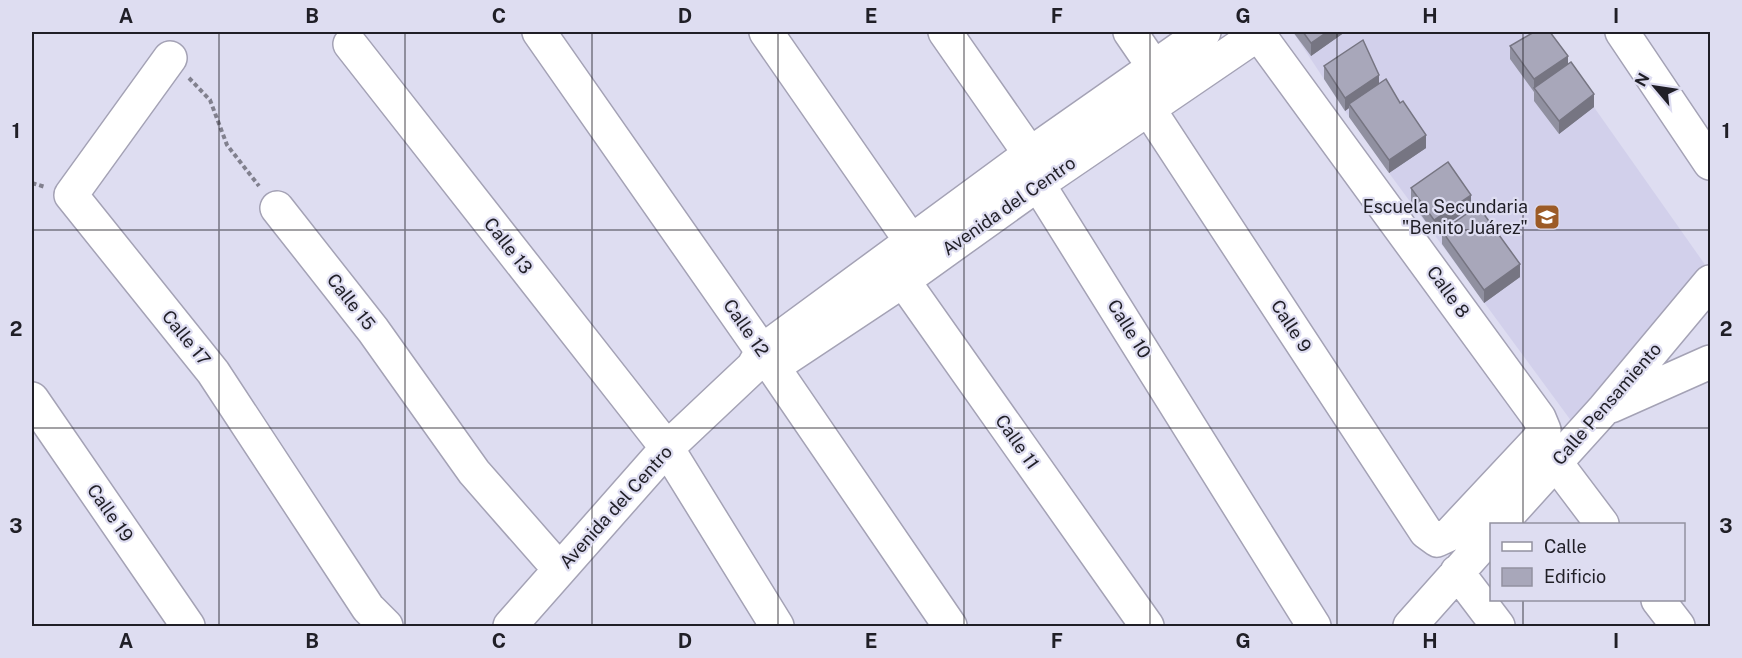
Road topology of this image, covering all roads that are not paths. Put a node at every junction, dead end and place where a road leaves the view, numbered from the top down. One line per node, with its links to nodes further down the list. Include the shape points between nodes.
1 (539, 32): 17 (street, Calle 12)
2 (766, 32): 15 (street, Calle 11)
3 (945, 32): 13 (street, Calle 10)
4 (1130, 32): 10 (street)
5 (1204, 32): 10 (street, Avenida del Centro)
6 (1259, 32): 11 (street, Avenida del Centro); 26 (street, Calle 8, via 1544,430 1450,534)
7 (1623, 32): 12 (street)
8 (350, 44): 21 (street, Calle 13)
9 (170, 58): 32 (street, Calle 17, via 71,195 213,372 368,608)
10 (1154, 67): 13 (street, Avenida del Centro)
11 (1148, 108): 13 (street, Avenida del Centro); 26 (street, Calle 9, via 1426,532)
12 (1710, 163)
13 (1034, 169): 15 (street, Avenida del Centro); 36 (street, Calle 10)
14 (276, 208): 27 (street, Calle 15, via 373,330 474,472)
15 (901, 260): 17 (street, Avenida del Centro); 35 (street, Calle 11)
16 (1710, 282): 20 (street, Calle Pensamiento)
17 (762, 362): 21 (street, Avenida del Centro); 34 (street, Calle 12)
18 (1710, 362): 20 (street)
19 (32, 399): 31 (street, Calle 19)
20 (1604, 409): 22 (street, Calle Pensamiento)
21 (667, 448): 27 (street, Avenida del Centro); 33 (street, Calle 13)
22 (1557, 463): 23 (street, Calle Pensamiento); 24 (street)
23 (1502, 523)
24 (1601, 523)
25 (1490, 535): 28 (street)
26 (1437, 540)
27 (560, 570): 30 (street, Avenida del Centro)
28 (1457, 572): 37 (street); 38 (street)
29 (1659, 601): 39 (street)
30 (513, 626)
31 (188, 627)
32 (386, 627)
33 (777, 627)
34 (950, 627)
35 (1146, 627)
36 (1314, 627)
37 (1410, 627)
38 (1498, 627)
39 (1677, 627)

